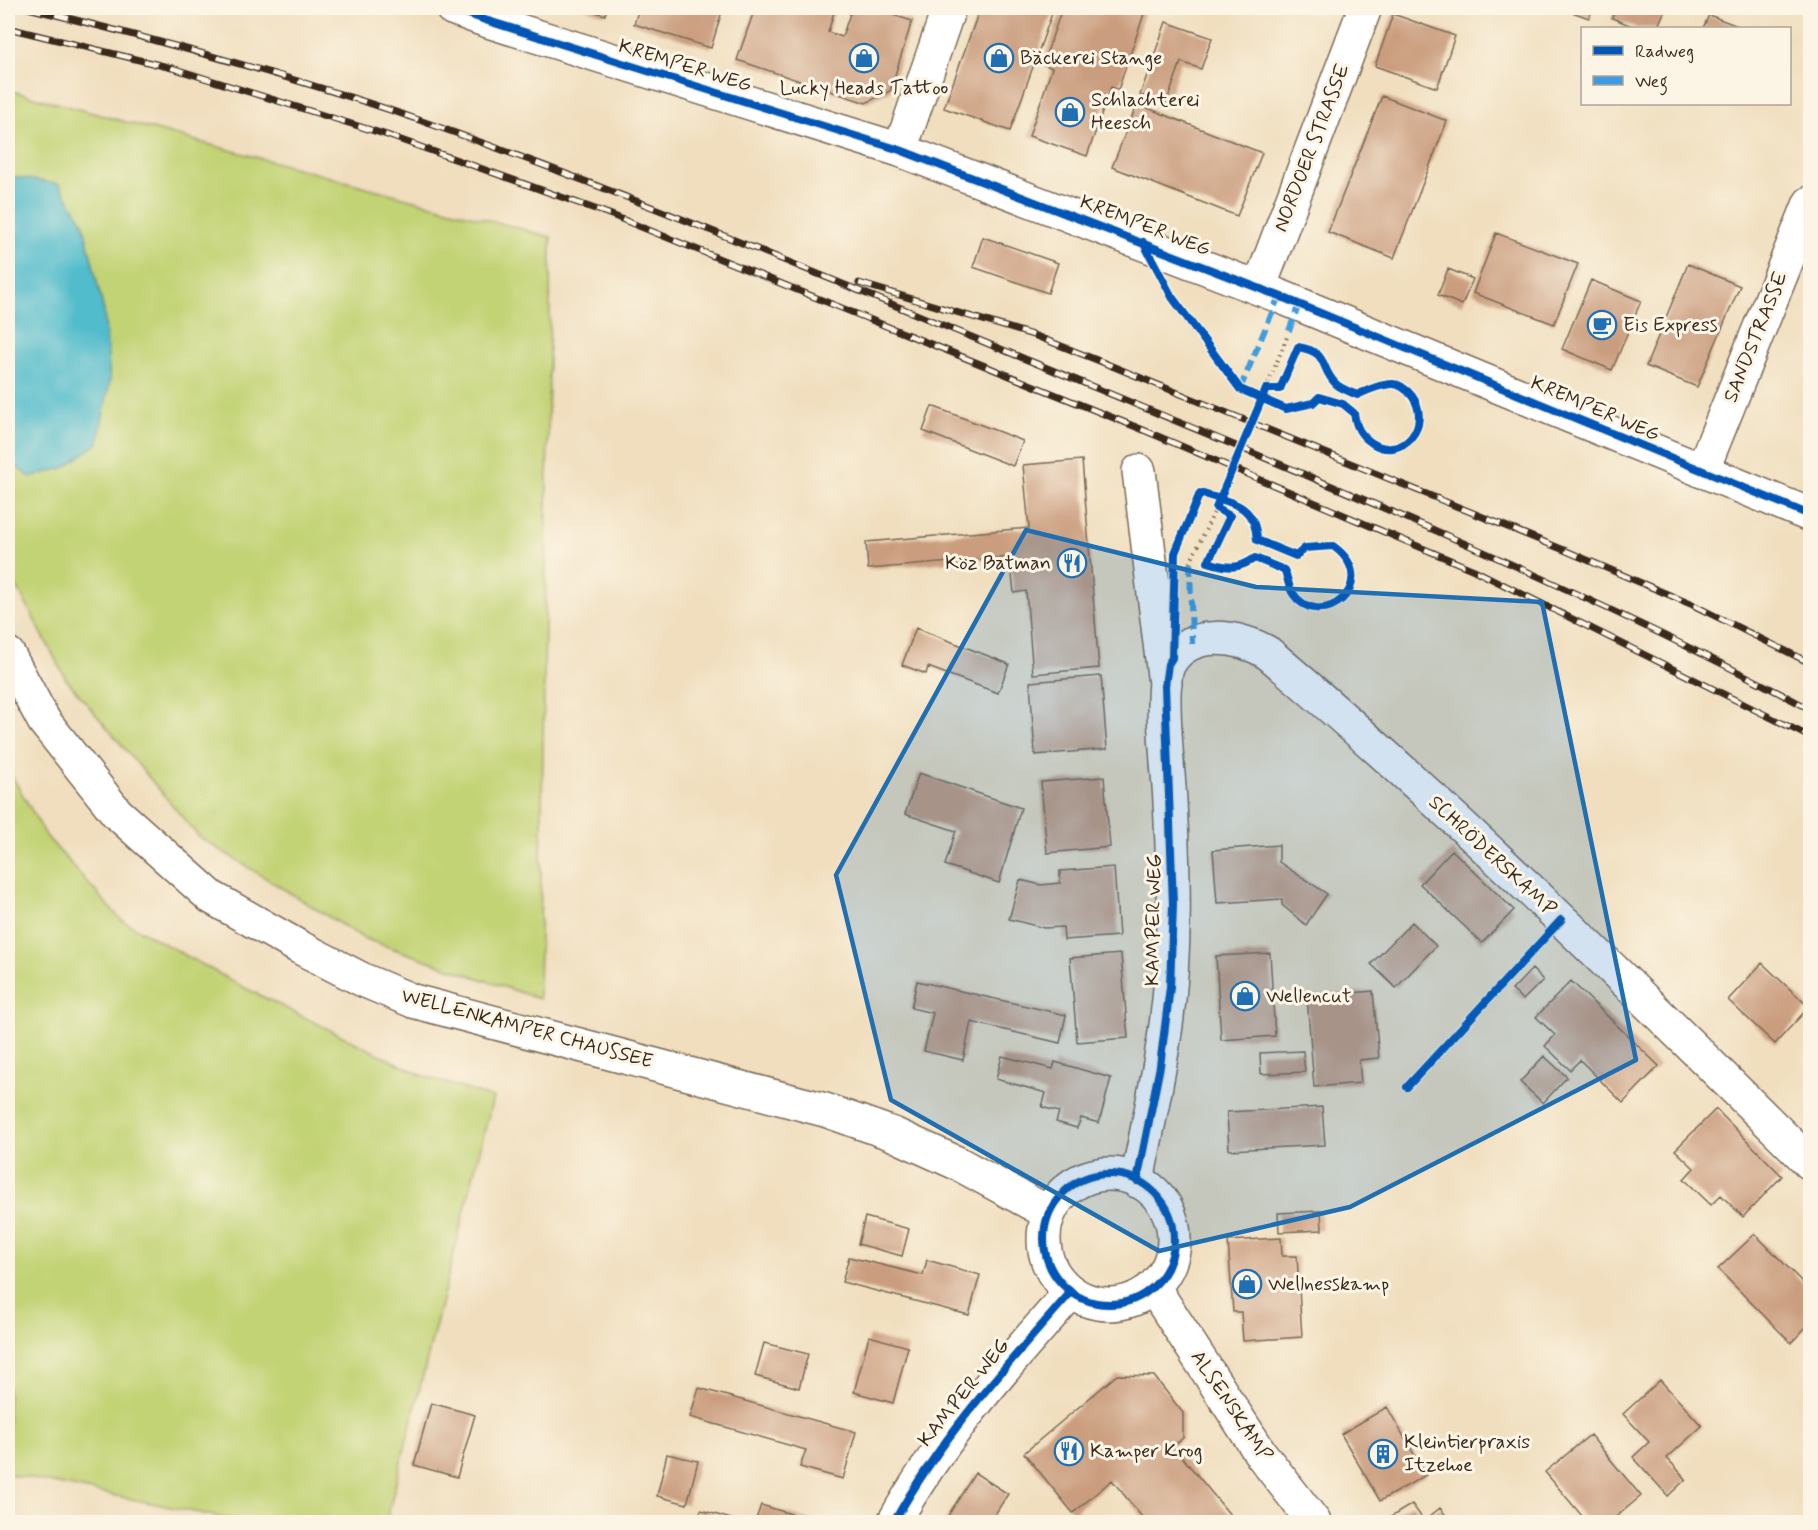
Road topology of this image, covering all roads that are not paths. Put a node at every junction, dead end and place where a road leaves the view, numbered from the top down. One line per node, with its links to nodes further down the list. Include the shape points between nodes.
1 (452, 8): 4 (street, KREMPER WEG)
2 (949, 8): 4 (street)
3 (1365, 8): 6 (street, NORDOER STRASSE)
4 (900, 150): 6 (street, KREMPER WEG)
5 (1810, 203): 8 (street, SANDSTRASSE)
6 (1259, 288): 8 (street, KREMPER WEG)
7 (1139, 471): 11 (street, KAMPER WEG)
8 (1701, 471): 9 (street, KREMPER WEG)
9 (1810, 515)
10 (8, 654): 14 (street, WELLENKAMPER CHAUSSEE, via 44,721 117,813 211,897 299,948 413,1001 825,1110 893,1134 959,1164)
11 (1168, 672): 12 (street, SCHRÖDERSKAMP, via 1182,649 1220,638 1252,644 1268,653 1361,733 1560,920); 13 (street, KAMPER WEG, via 1170,987 1162,1055)
12 (1810, 1163)
13 (1137, 1181): 14 (street, via 1106,1174 1087,1178 1058,1199); 15 (street, via 1159,1199 1172,1226 1170,1260)
14 (1049, 1214): 16 (street, via 1044,1242 1047,1261 1054,1275)
15 (1153, 1287): 16 (street, via 1135,1299 1113,1304 1086,1300); 18 (street, ALSENSKAMP, via 1244,1428)
16 (1071, 1292): 17 (street, KAMPER WEG, via 959,1422)
17 (894, 1522)
18 (1314, 1522)

